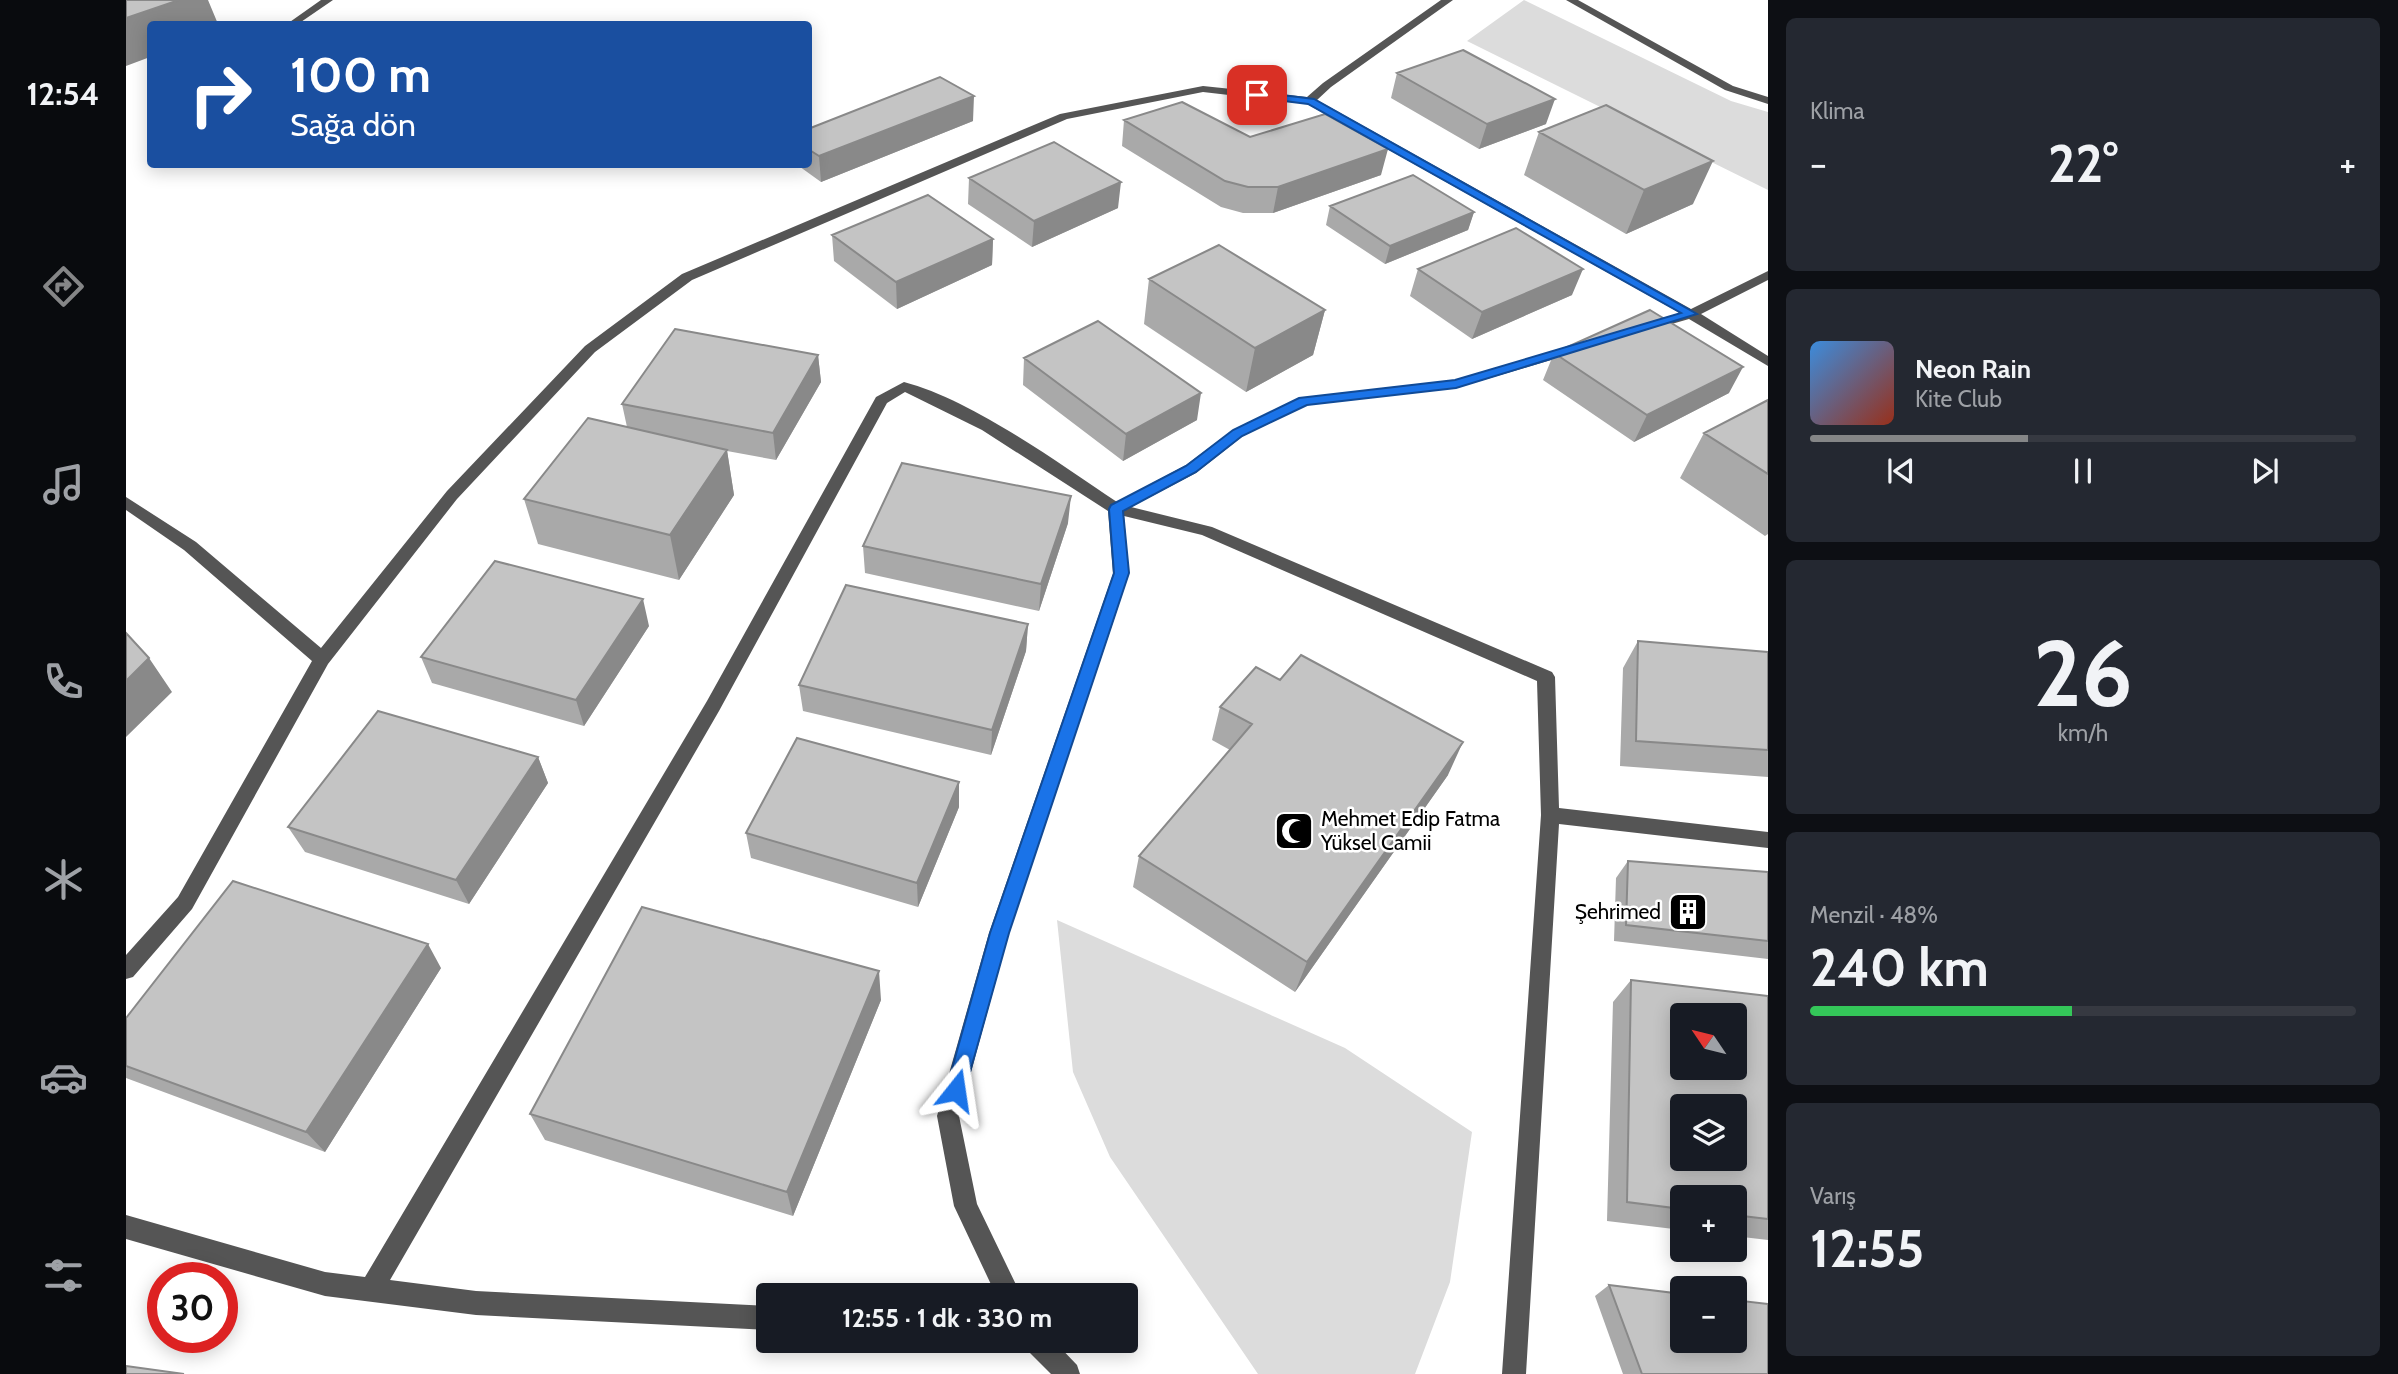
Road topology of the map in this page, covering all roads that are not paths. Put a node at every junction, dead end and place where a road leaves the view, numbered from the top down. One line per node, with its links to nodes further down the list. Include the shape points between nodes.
1 (328, 0): 4 (street)
2 (1448, 0): 5 (street)
3 (1572, 0): 6 (street, via 1729,88)
4 (296, 21)
5 (1310, 101): 8 (street); 14 (street, via 1203,89 1063,116 687,277 590,349 452,495)
6 (1768, 101)
7 (1768, 275): 8 (street)
8 (1691, 314): 9 (street); 11 (street)
9 (1626, 333)
10 (1587, 345): 13 (street, via 1456,384 1304,401 1238,433 1191,469)
11 (1768, 362)
12 (126, 502): 14 (street, via 190,547)
13 (1116, 509): 15 (street, via 1206,531 1546,677); 19 (street, via 1121,573 999,933 948,1116 966,1206); 20 (street, via 1018,442 950,404 904,387 881,400 713,706)
14 (322, 659): 17 (street, via 185,903)
15 (1550, 815): 16 (street); 24 (street)
16 (1768, 839)
17 (126, 970)
18 (126, 1227): 20 (street, via 325,1284)
19 (1003, 1283)
20 (371, 1290): 21 (street, via 476,1303)
21 (756, 1317)
22 (1048, 1353): 23 (street)
23 (1068, 1374)
24 (1514, 1374)

